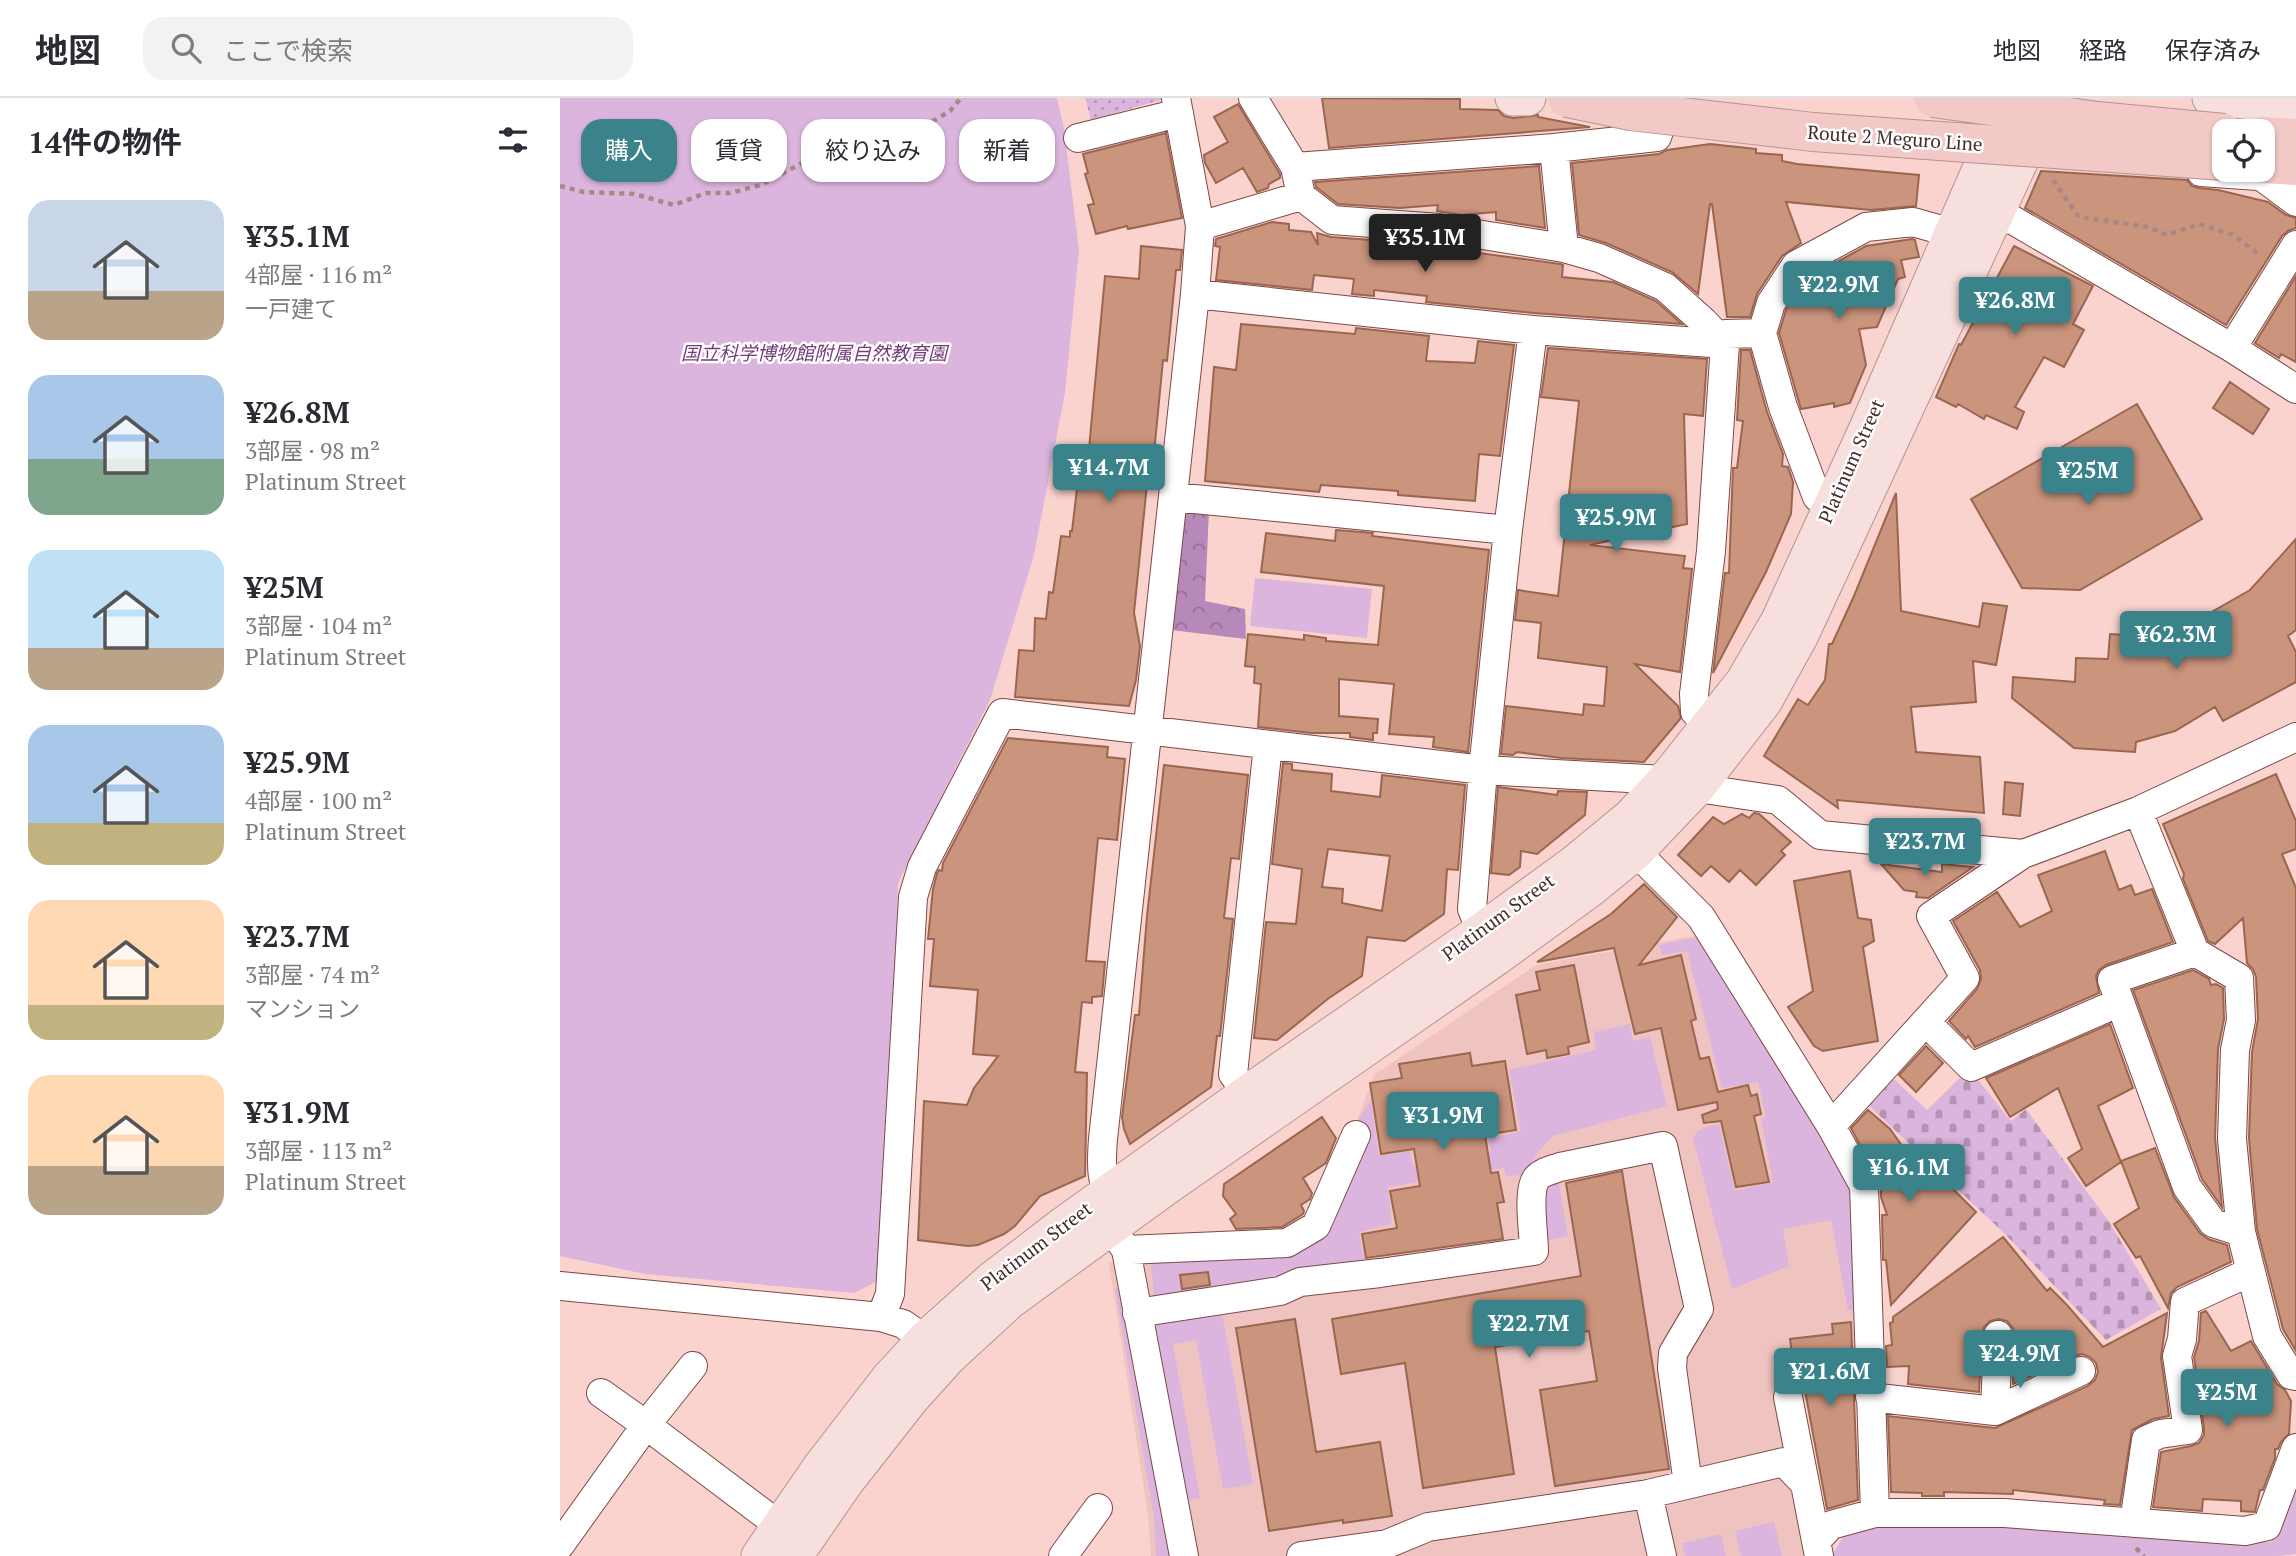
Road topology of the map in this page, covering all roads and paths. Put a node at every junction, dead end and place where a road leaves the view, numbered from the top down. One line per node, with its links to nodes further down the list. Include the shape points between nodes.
1 (961, 98): 25 (path, via 935,120 806,161 761,185 730,193 706,193 674,205 634,194)
2 (1253, 98): 20 (street)
3 (1513, 98): 4 (main road)
4 (1528, 98)
5 (1567, 98): 19 (highway, Route 2 Meguro Line, bridge, via 1630,111 1813,132)
6 (1671, 98): 17 (street, via 1657,137)
7 (1933, 98): 13 (highway, Route 2 Meguro Line, bridge, via 2097,121)
8 (2012, 98): 30 (main road, Platinum Street)
9 (2046, 98): 28 (main road, Platinum Street)
10 (2210, 98): 12 (main road)
11 (1179, 103): 15 (street); 29 (street)
12 (2296, 106)
13 (2212, 131)
14 (2275, 136): 16 (highway)
15 (1078, 138)
16 (2296, 138)
17 (1554, 149): 20 (street); 32 (street)
18 (2039, 160): 21 (street); 33 (path, via 2079,217 2148,226 2166,235 2199,224 2233,235)
19 (2212, 160)
20 (1295, 167): 26 (street)
21 (2212, 167)
22 (2275, 170): 24 (street)
23 (2275, 172): 27 (street)
24 (2296, 179)
25 (560, 188)
26 (1301, 195): 29 (street); 32 (street, via 1332,220 1439,228)
27 (2296, 202)
28 (1992, 224): 38 (street, via 2011,219); 48 (main road, Platinum Street, via 1801,635 1764,702)
29 (1199, 226): 34 (street)
30 (1952, 233): 36 (street, via 1913,222 1866,227 1796,265 1771,303); 41 (main road, Platinum Street)
31 (2296, 245): 33 (street)
32 (1564, 248): 37 (street, via 1665,287)
33 (2280, 271): 38 (street)
34 (1195, 294): 35 (street); 40 (street)
35 (1533, 330): 37 (street); 42 (street)
36 (1762, 333): 37 (street, via 1727,334); 41 (street, via 1783,407 1817,497)
37 (1725, 344): 43 (street, via 1711,551 1694,694 1695,712)
38 (2232, 348): 39 (street)
39 (2296, 389)
40 (1174, 497): 42 (street); 44 (street)
41 (1830, 507): 43 (main road, Platinum Street, via 1779,620)
42 (1508, 530): 47 (street)
43 (1710, 727): 48 (main road, Platinum Street)
44 (1148, 731): 46 (street); 59 (street, via 1101,1163); 64 (street, via 1002,713 922,867 913,897 890,1294)
45 (2296, 737): 49 (street)
46 (1268, 746): 47 (street); 56 (street, via 1233,1074)
47 (1483, 770): 48 (street); 52 (street, via 1472,909)
48 (1681, 784): 50 (main road, Platinum Street); 51 (street, via 1778,800 1821,835)
49 (2138, 811): 51 (street); 53 (street)
50 (1624, 843): 52 (main road, Platinum Street); 57 (street, via 1701,917); 59 (main road, Platinum Street, via 1592,888)
51 (2022, 854): 55 (street, via 1931,916 1965,978)
52 (1481, 931): 56 (main road, Platinum Street)
53 (2195, 951): 54 (street, via 2112,980); 60 (street, via 2239,978 2241,1020 2235,1050 2232,1139)
54 (2120, 1002): 55 (street, via 1971,1067); 60 (street, via 2187,1187 2213,1223)
55 (1926, 1022): 57 (street)
56 (1247, 1093): 59 (main road, Platinum Street)
57 (1831, 1126): 72 (street, via 1864,1186)
58 (1356, 1135): 59 (street, via 1316,1226 1287,1243)
59 (1117, 1222): 63 (street); 66 (main road, Platinum Street, via 991,1280)
60 (2241, 1232): 61 (street)
61 (2250, 1272): 69 (street, via 2267,1336); 81 (street, via 2185,1302 2177,1356 2188,1430 2146,1440)
62 (560, 1286): 64 (street)
63 (1138, 1312): 76 (street, via 1280,1291 1300,1282 1534,1251 1532,1189 1537,1178 1560,1167 1663,1146 1699,1309 1673,1353 1672,1368); 87 (street)
64 (881, 1317): 66 (street, via 903,1324)
65 (1998, 1335): 73 (street)
66 (938, 1348): 82 (main road, Platinum Street, via 889,1378 857,1417)
67 (693, 1366): 74 (street)
68 (2081, 1371): 73 (street)
69 (2296, 1376)
70 (601, 1393): 74 (street)
71 (1788, 1397): 77 (street)
72 (1870, 1397): 73 (street); 80 (street)
73 (1995, 1411)
74 (646, 1425): 82 (street); 83 (street)
75 (2296, 1448): 81 (street, via 2267,1526 2245,1531)
76 (1688, 1484): 77 (street, via 1784,1462); 78 (street)
77 (1805, 1484): 84 (street)
78 (1648, 1494): 88 (street, via 1429,1527 1387,1544); 89 (street)
79 (1098, 1508): 86 (street)
80 (1875, 1513): 81 (street, via 2004,1513); 84 (street, via 1831,1525)
81 (2134, 1523)
82 (788, 1541): 85 (main road, Platinum Street)
83 (560, 1545)
84 (1818, 1549)
85 (759, 1556)
86 (1063, 1556)
87 (1184, 1556)
88 (1301, 1556)
89 (1662, 1556)

